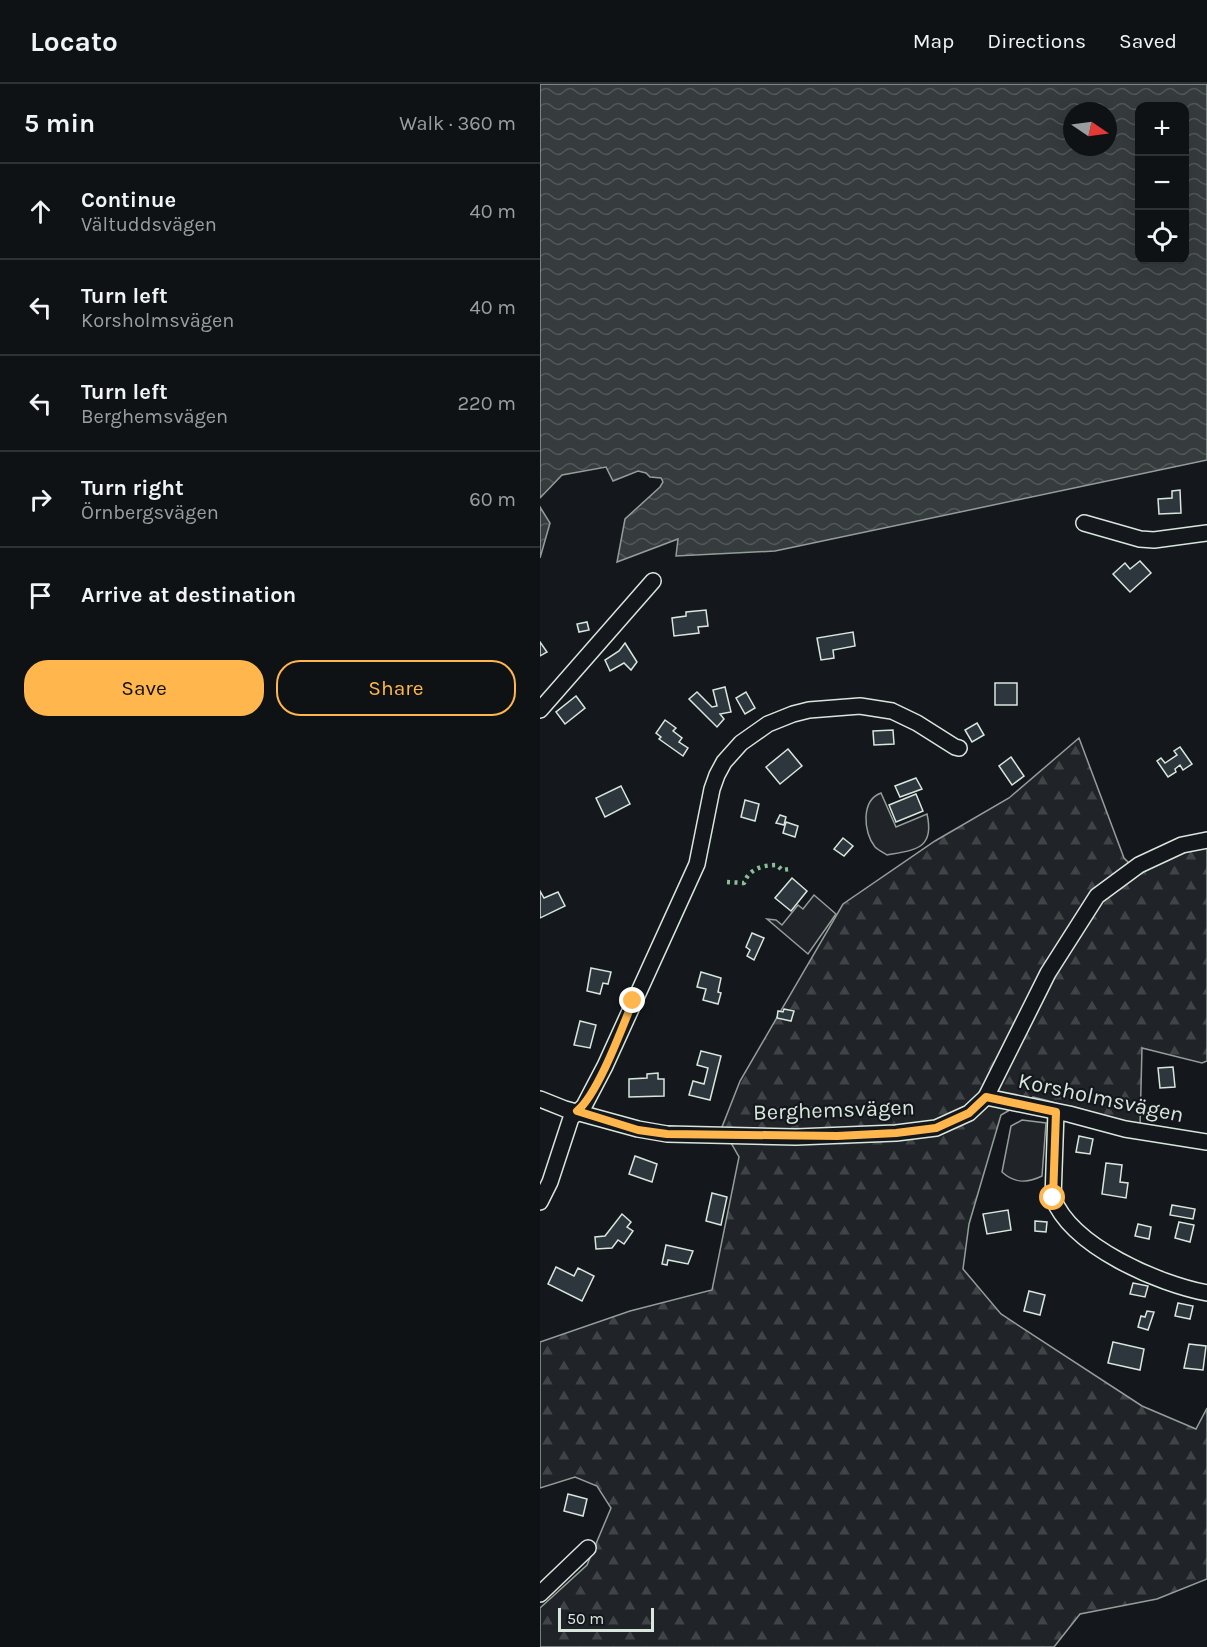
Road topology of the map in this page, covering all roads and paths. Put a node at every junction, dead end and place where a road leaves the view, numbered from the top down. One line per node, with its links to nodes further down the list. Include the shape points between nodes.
1 (1084, 523): 2 (street, via 1147,540)
2 (1207, 533)
3 (653, 581): 4 (street)
4 (540, 710)
5 (959, 748): 9 (street, via 892,711 860,706 793,714 768,724 741,743 717,775 697,864 605,1066 584,1106)
6 (1207, 840): 7 (street, Berghemsvägen, via 1182,845 1139,865 1097,896 1048,973)
7 (986, 1097): 9 (street, Berghemsvägen, via 969,1113 936,1128 837,1136 667,1134 638,1130); 10 (street, Korsholmsvägen)
8 (540, 1099): 9 (street, Berghemsvägen)
9 (577, 1111): 12 (street)
10 (1056, 1112): 11 (street, Korsholmsvägen, via 1125,1129); 13 (street, via 1053,1198 1065,1219 1111,1256)
11 (1207, 1142)
12 (540, 1202)
13 (1207, 1293)
14 (588, 1548): 15 (street)
15 (540, 1594)

